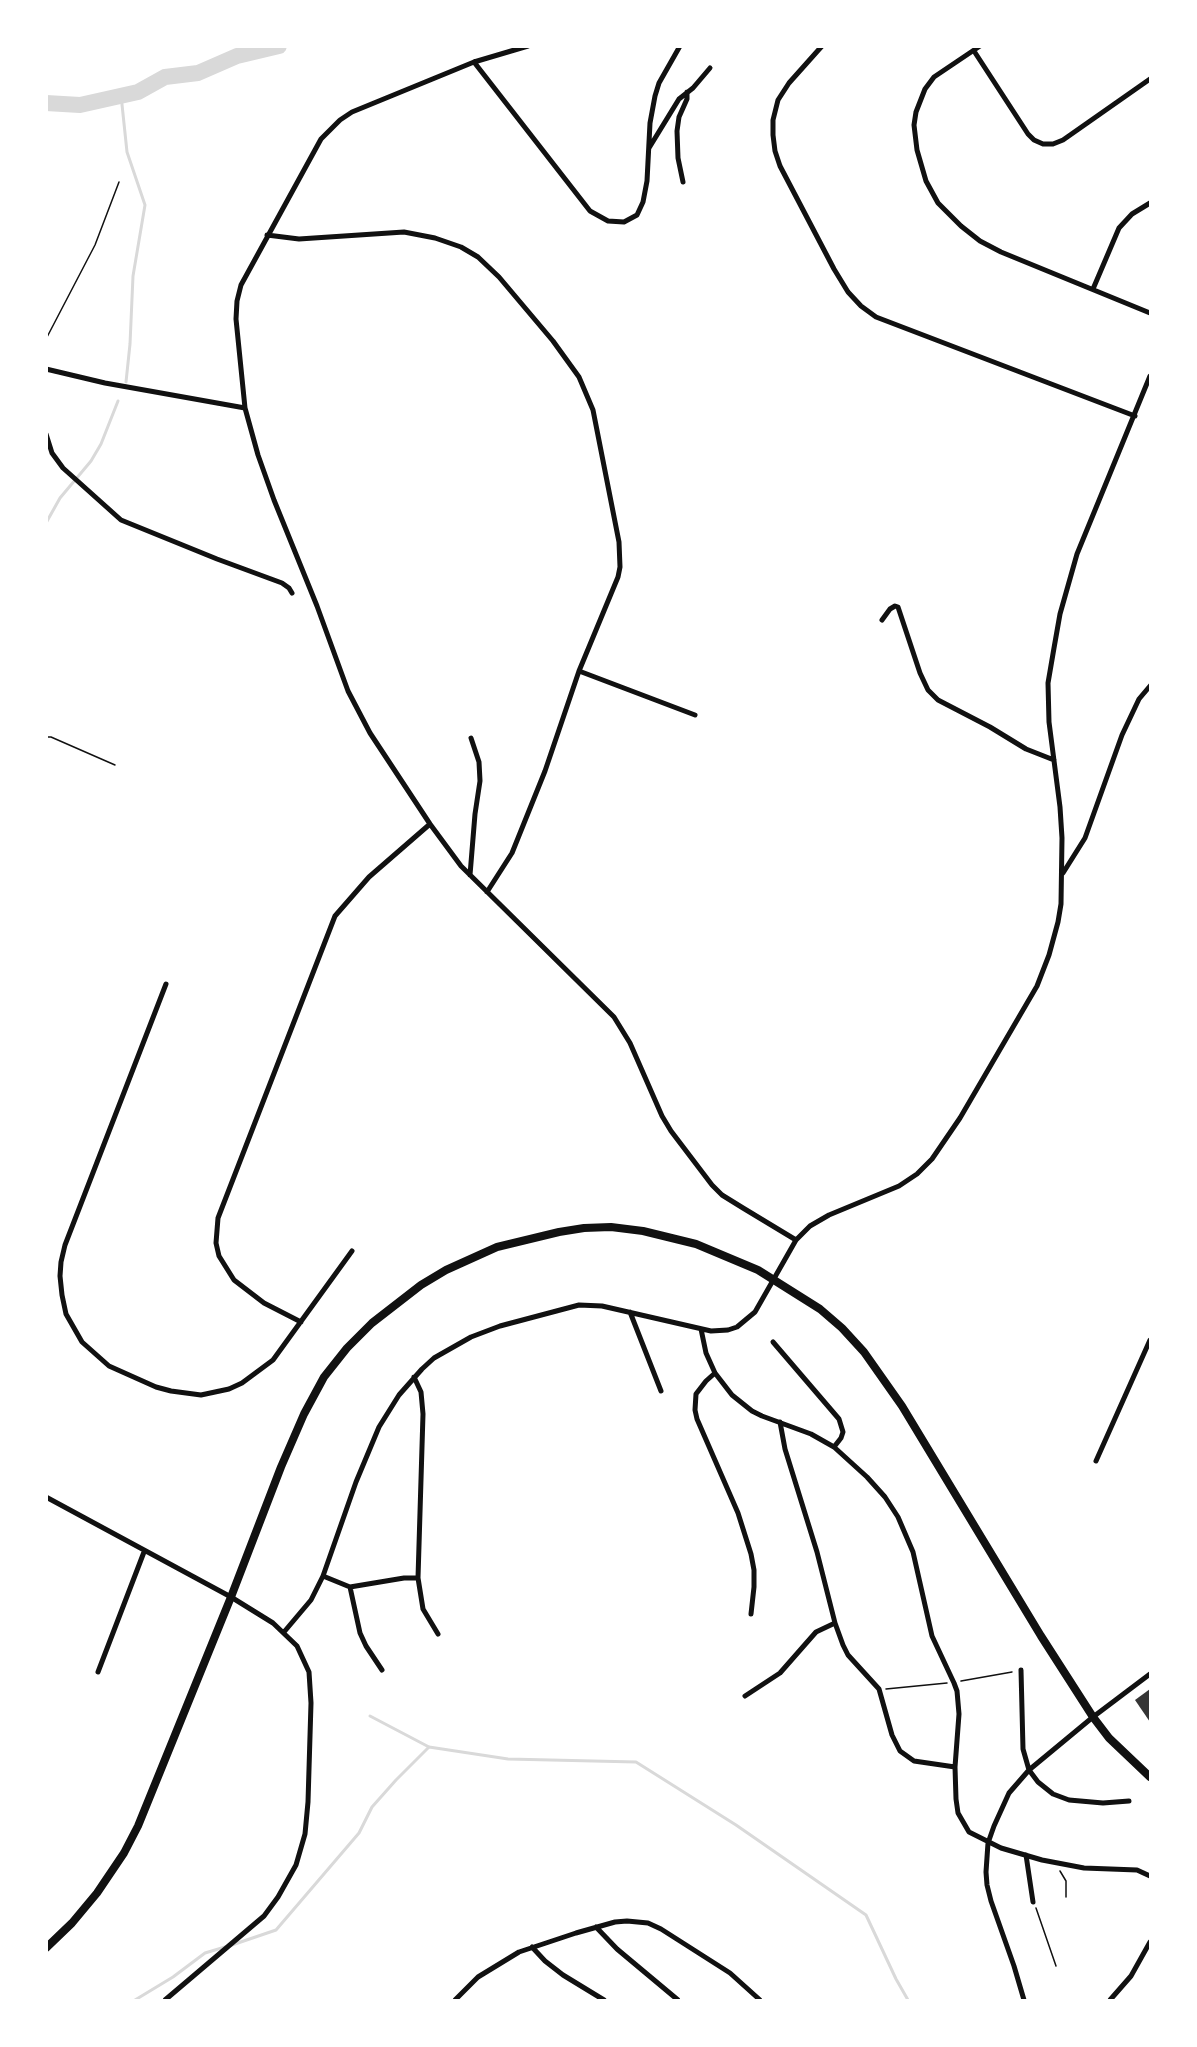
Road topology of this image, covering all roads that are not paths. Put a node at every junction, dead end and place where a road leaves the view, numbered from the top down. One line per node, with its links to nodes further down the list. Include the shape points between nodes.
1 (528, 46): 6 (street)
2 (680, 46): 10 (street, via 655,96)
3 (822, 46): 19 (street, via 778,100 773,135 780,166 848,292 876,317)
4 (980, 46): 5 (street)
5 (974, 51): 8 (street, via 1028,134 1043,144 1062,140); 14 (street, via 934,77 919,101 915,138 926,181 938,203 980,240)
6 (474, 62): 10 (street, via 598,217 624,222 637,215 646,192); 13 (street, via 340,120 321,139)
7 (710, 68): 9 (street)
8 (1150, 80)
9 (687, 92): 10 (street); 11 (street, via 677,139)
10 (648, 150)
11 (683, 182)
12 (1150, 203): 14 (street, via 1119,228)
13 (267, 235): 18 (street, via 237,301); 23 (street, via 299,239 404,232 450,243 495,272 569,362 593,410 620,555 614,587)
14 (1093, 289): 15 (street)
15 (1150, 313)
16 (46, 369): 18 (street)
17 (1150, 376): 19 (street)
18 (245, 408): 28 (street, via 274,500 348,692)
19 (1135, 416): 27 (street, via 1081,544 1060,614 1048,683)
20 (46, 434): 21 (street, via 55,458 116,516 282,583)
21 (292, 593)
22 (882, 620): 27 (street, via 893,607 898,608 920,673 938,700 1026,750)
23 (579, 671): 25 (street); 31 (street, via 512,853)
24 (1150, 686): 29 (street, via 1139,699 1122,735 1085,838)
25 (695, 715)
26 (471, 738): 30 (street, via 479,762 480,782)
27 (1054, 760): 29 (street)
28 (430, 824): 30 (street); 37 (street, via 369,877 335,916 218,1218 219,1256 234,1280 264,1303)
29 (1062, 874): 33 (street, via 1058,922 1037,986 932,1159 899,1186 829,1215)
30 (470, 875): 31 (street)
31 (487, 892): 33 (street, via 614,1017 630,1042 662,1116 712,1185)
32 (166, 984): 37 (street, via 65,1245 60,1276 66,1314 82,1342 109,1366 156,1387 201,1395 229,1389 257,1374 273,1360)
33 (796, 1240): 35 (street)
34 (352, 1251): 37 (street)
35 (774, 1279): 38 (street, via 755,1312 743,1324 728,1330); 53 (main road, via 696,1244 611,1227 529,1238 497,1247 446,1270 396,1302 372,1323 324,1377 286,1456); 63 (main road, via 827,1315 882,1376)
36 (630, 1312): 38 (street); 43 (street, via 579,1305 522,1319 471,1337 434,1358); 44 (street)
37 (301, 1322)
38 (701, 1329): 42 (street)
39 (1150, 1340): 41 (street)
40 (773, 1342): 46 (street, via 839,1419 843,1432)
41 (1149, 1347): 47 (street)
42 (715, 1374): 45 (street, via 742,1404); 54 (street, via 696,1394 694,1410 738,1513 751,1554)
43 (414, 1377): 50 (street, via 388,1411 369,1449); 51 (street, via 421,1392 423,1414)
44 (661, 1391)
45 (780, 1422): 46 (street); 55 (street, via 784,1449)
46 (834, 1447): 64 (street, via 885,1497 914,1552 932,1635 954,1683 958,1714)
47 (1096, 1461)
48 (46, 1497): 49 (street)
49 (144, 1552): 53 (street); 60 (street)
50 (323, 1576): 52 (street); 56 (street, via 311,1600)
51 (418, 1578): 52 (street); 57 (street, via 423,1608)
52 (350, 1587): 58 (street, via 360,1633)
53 (231, 1597): 56 (street); 75 (main road, via 124,1853 97,1893)
54 (751, 1614)
55 (835, 1623): 62 (street, via 816,1632 780,1673); 64 (street, via 848,1655 879,1689 900,1751 914,1761)
56 (284, 1632): 76 (street, via 302,1654 310,1683 308,1802 301,1850 289,1880 264,1916)
57 (438, 1635)
58 (382, 1670)
59 (1021, 1670): 65 (street, via 1023,1749)
60 (98, 1672)
61 (1150, 1674): 63 (street)
62 (746, 1696)
63 (1093, 1717): 65 (street); 66 (main road, via 1108,1738)
64 (955, 1767): 68 (street, via 957,1813 969,1832)
65 (1029, 1770): 67 (street, via 1045,1789 1061,1798 1090,1803); 68 (street, via 1009,1792)
66 (1150, 1777)
67 (1130, 1801)
68 (988, 1843): 69 (street); 81 (street, via 986,1872 991,1901)
69 (1026, 1855): 70 (street, via 1054,1863 1127,1869); 71 (street)
70 (1150, 1876)
71 (1033, 1902)
72 (596, 1927): 74 (street); 79 (street); 80 (street, via 627,1921 648,1923 730,1973)
73 (1150, 1942): 82 (street, via 1131,1976)
74 (532, 1947): 77 (street, via 485,1972); 78 (street, via 558,1972)
75 (46, 1948)
76 (165, 2001)
77 (455, 2001)
78 (604, 2001)
79 (678, 2001)
80 (760, 2001)
81 (1024, 2001)
82 (1110, 2001)

